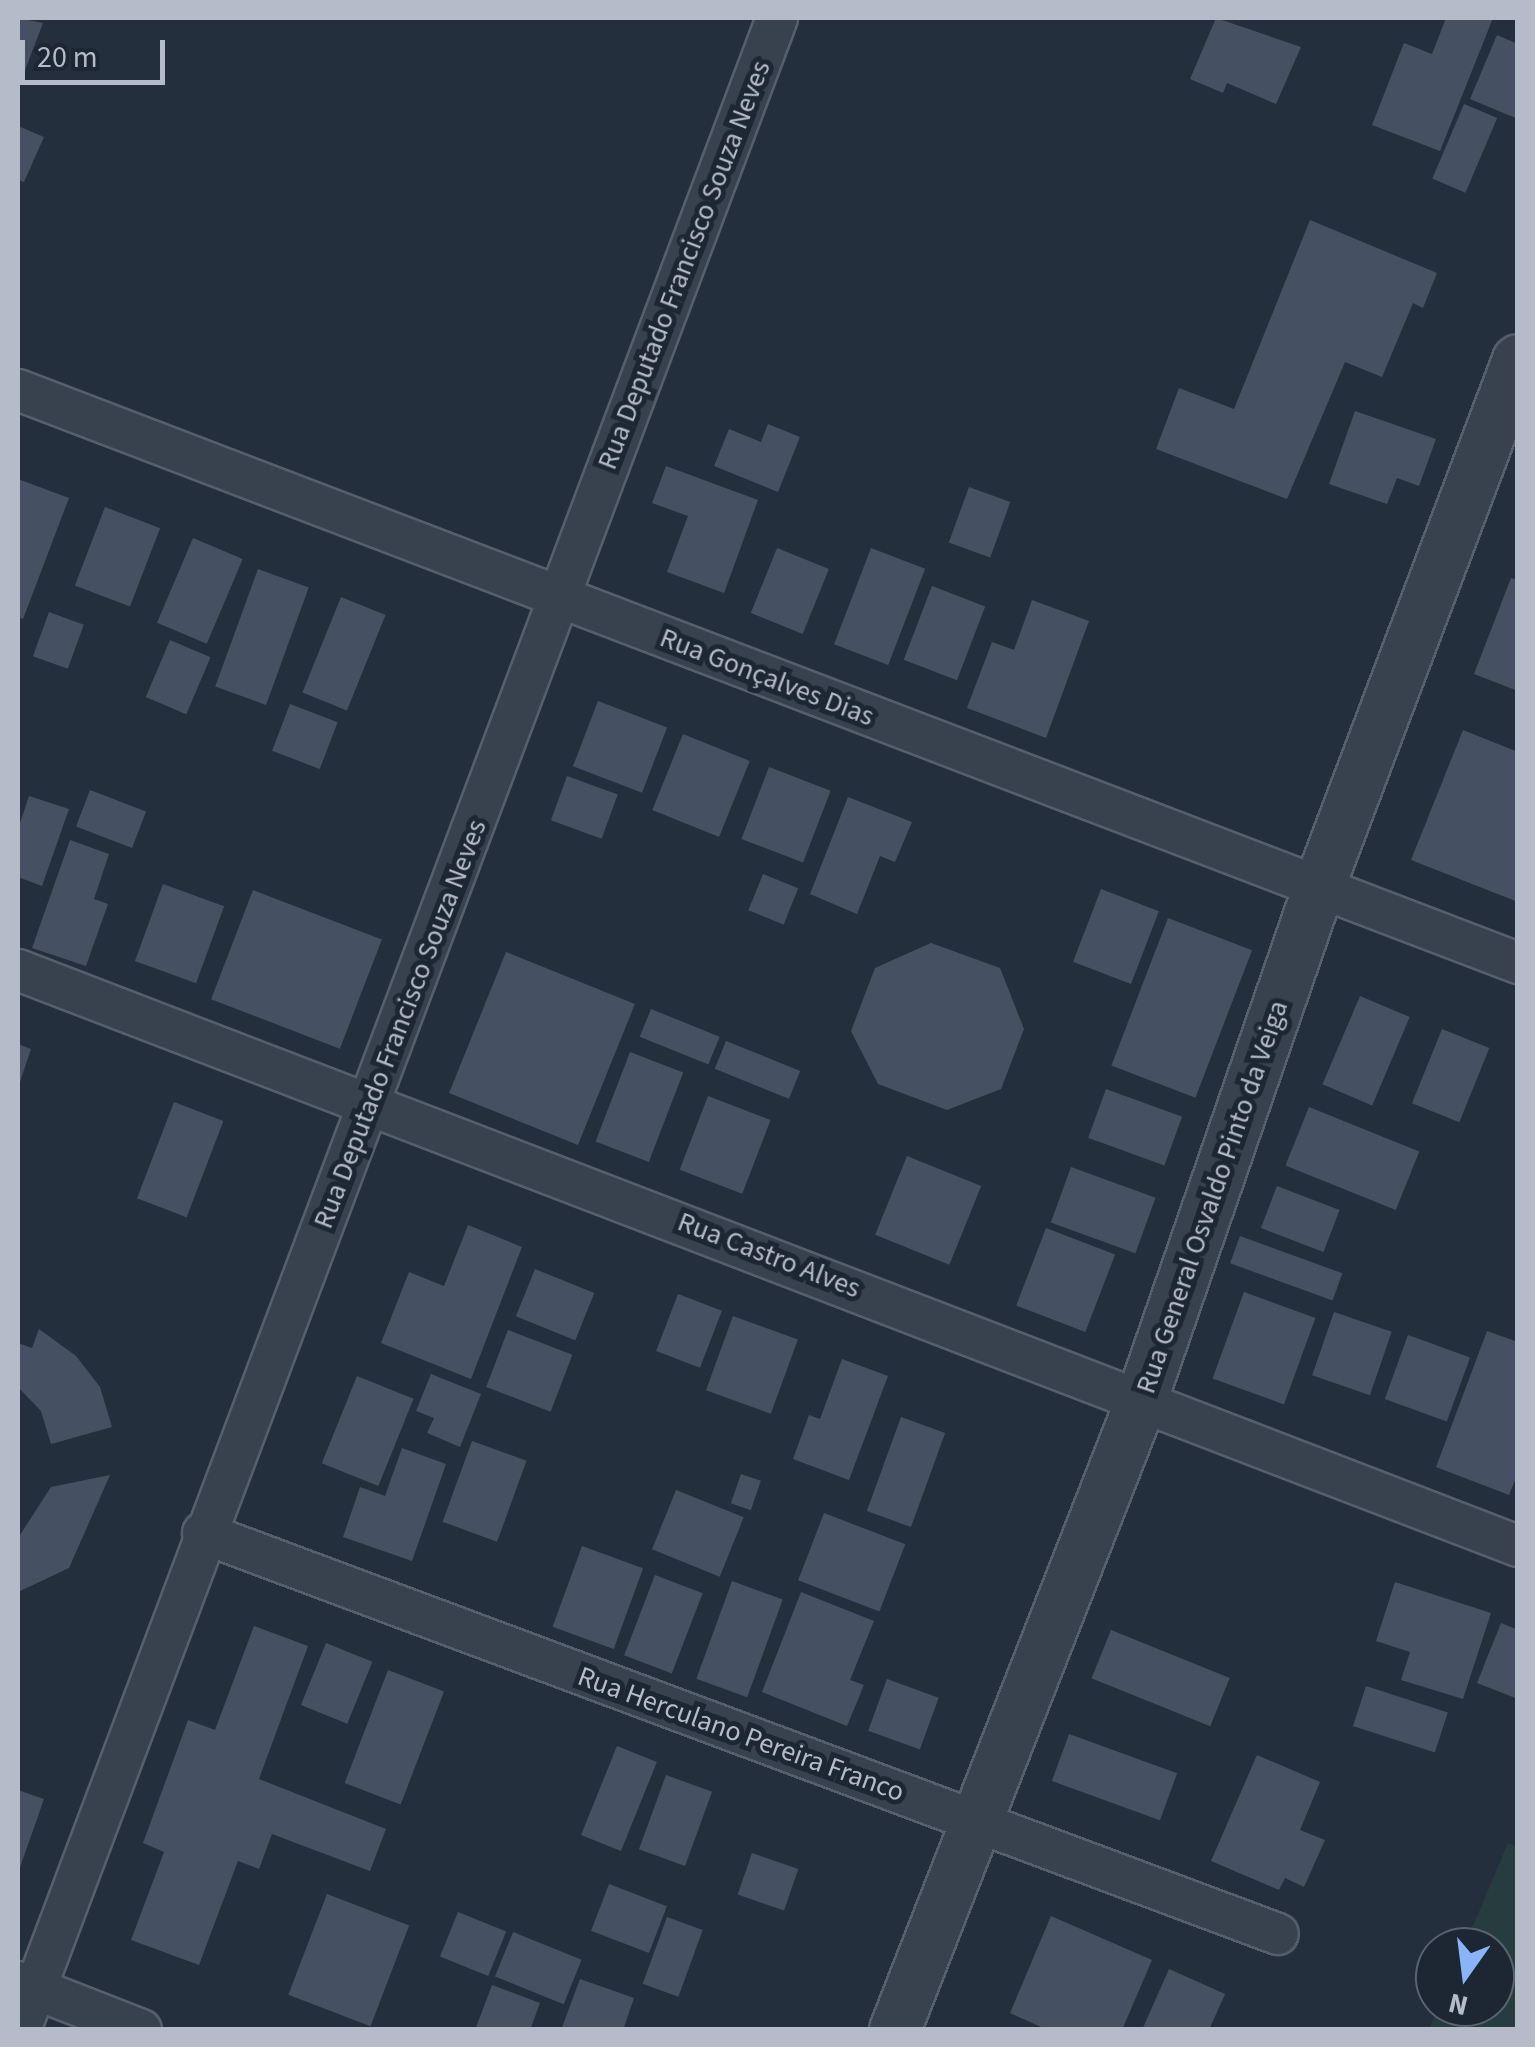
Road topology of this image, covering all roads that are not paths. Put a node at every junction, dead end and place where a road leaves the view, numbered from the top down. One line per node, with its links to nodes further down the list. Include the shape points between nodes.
1 (777, 18): 4 (street, Rua Deputado Francisco Souza Neves)
2 (1518, 360): 5 (street, Rua General Osvaldo Pinto da Veiga)
3 (18, 390): 4 (street, Rua Gonçalves Dias)
4 (559, 598): 5 (street, Rua Gonçalves Dias); 8 (street, Rua Deputado Francisco Souza Neves)
5 (1319, 887): 6 (street, Rua Gonçalves Dias); 9 (street, Rua General Osvaldo Pinto da Veiga)
6 (1518, 963)
7 (18, 970): 8 (street, Rua Castro Alves)
8 (373, 1103): 9 (street, Rua Castro Alves); 10 (street, Rua Deputado Francisco Souza Neves)
9 (1142, 1399): 11 (street, Rua Castro Alves); 12 (street, Rua General Osvaldo Pinto da Veiga)
10 (203, 1533): 12 (street, Rua Herculano Pereira Franco); 14 (street, Rua Deputado Francisco Souza Neves)
11 (1518, 1546)
12 (977, 1822): 13 (street, Rua Herculano Pereira Franco); 17 (street, Rua General Osvaldo Pinto da Veiga)
13 (1278, 1934)
14 (27, 1985): 15 (street, Rua Deputado Francisco Souza Neves); 16 (street)
15 (20, 2030)
16 (141, 2030)
17 (895, 2030)

